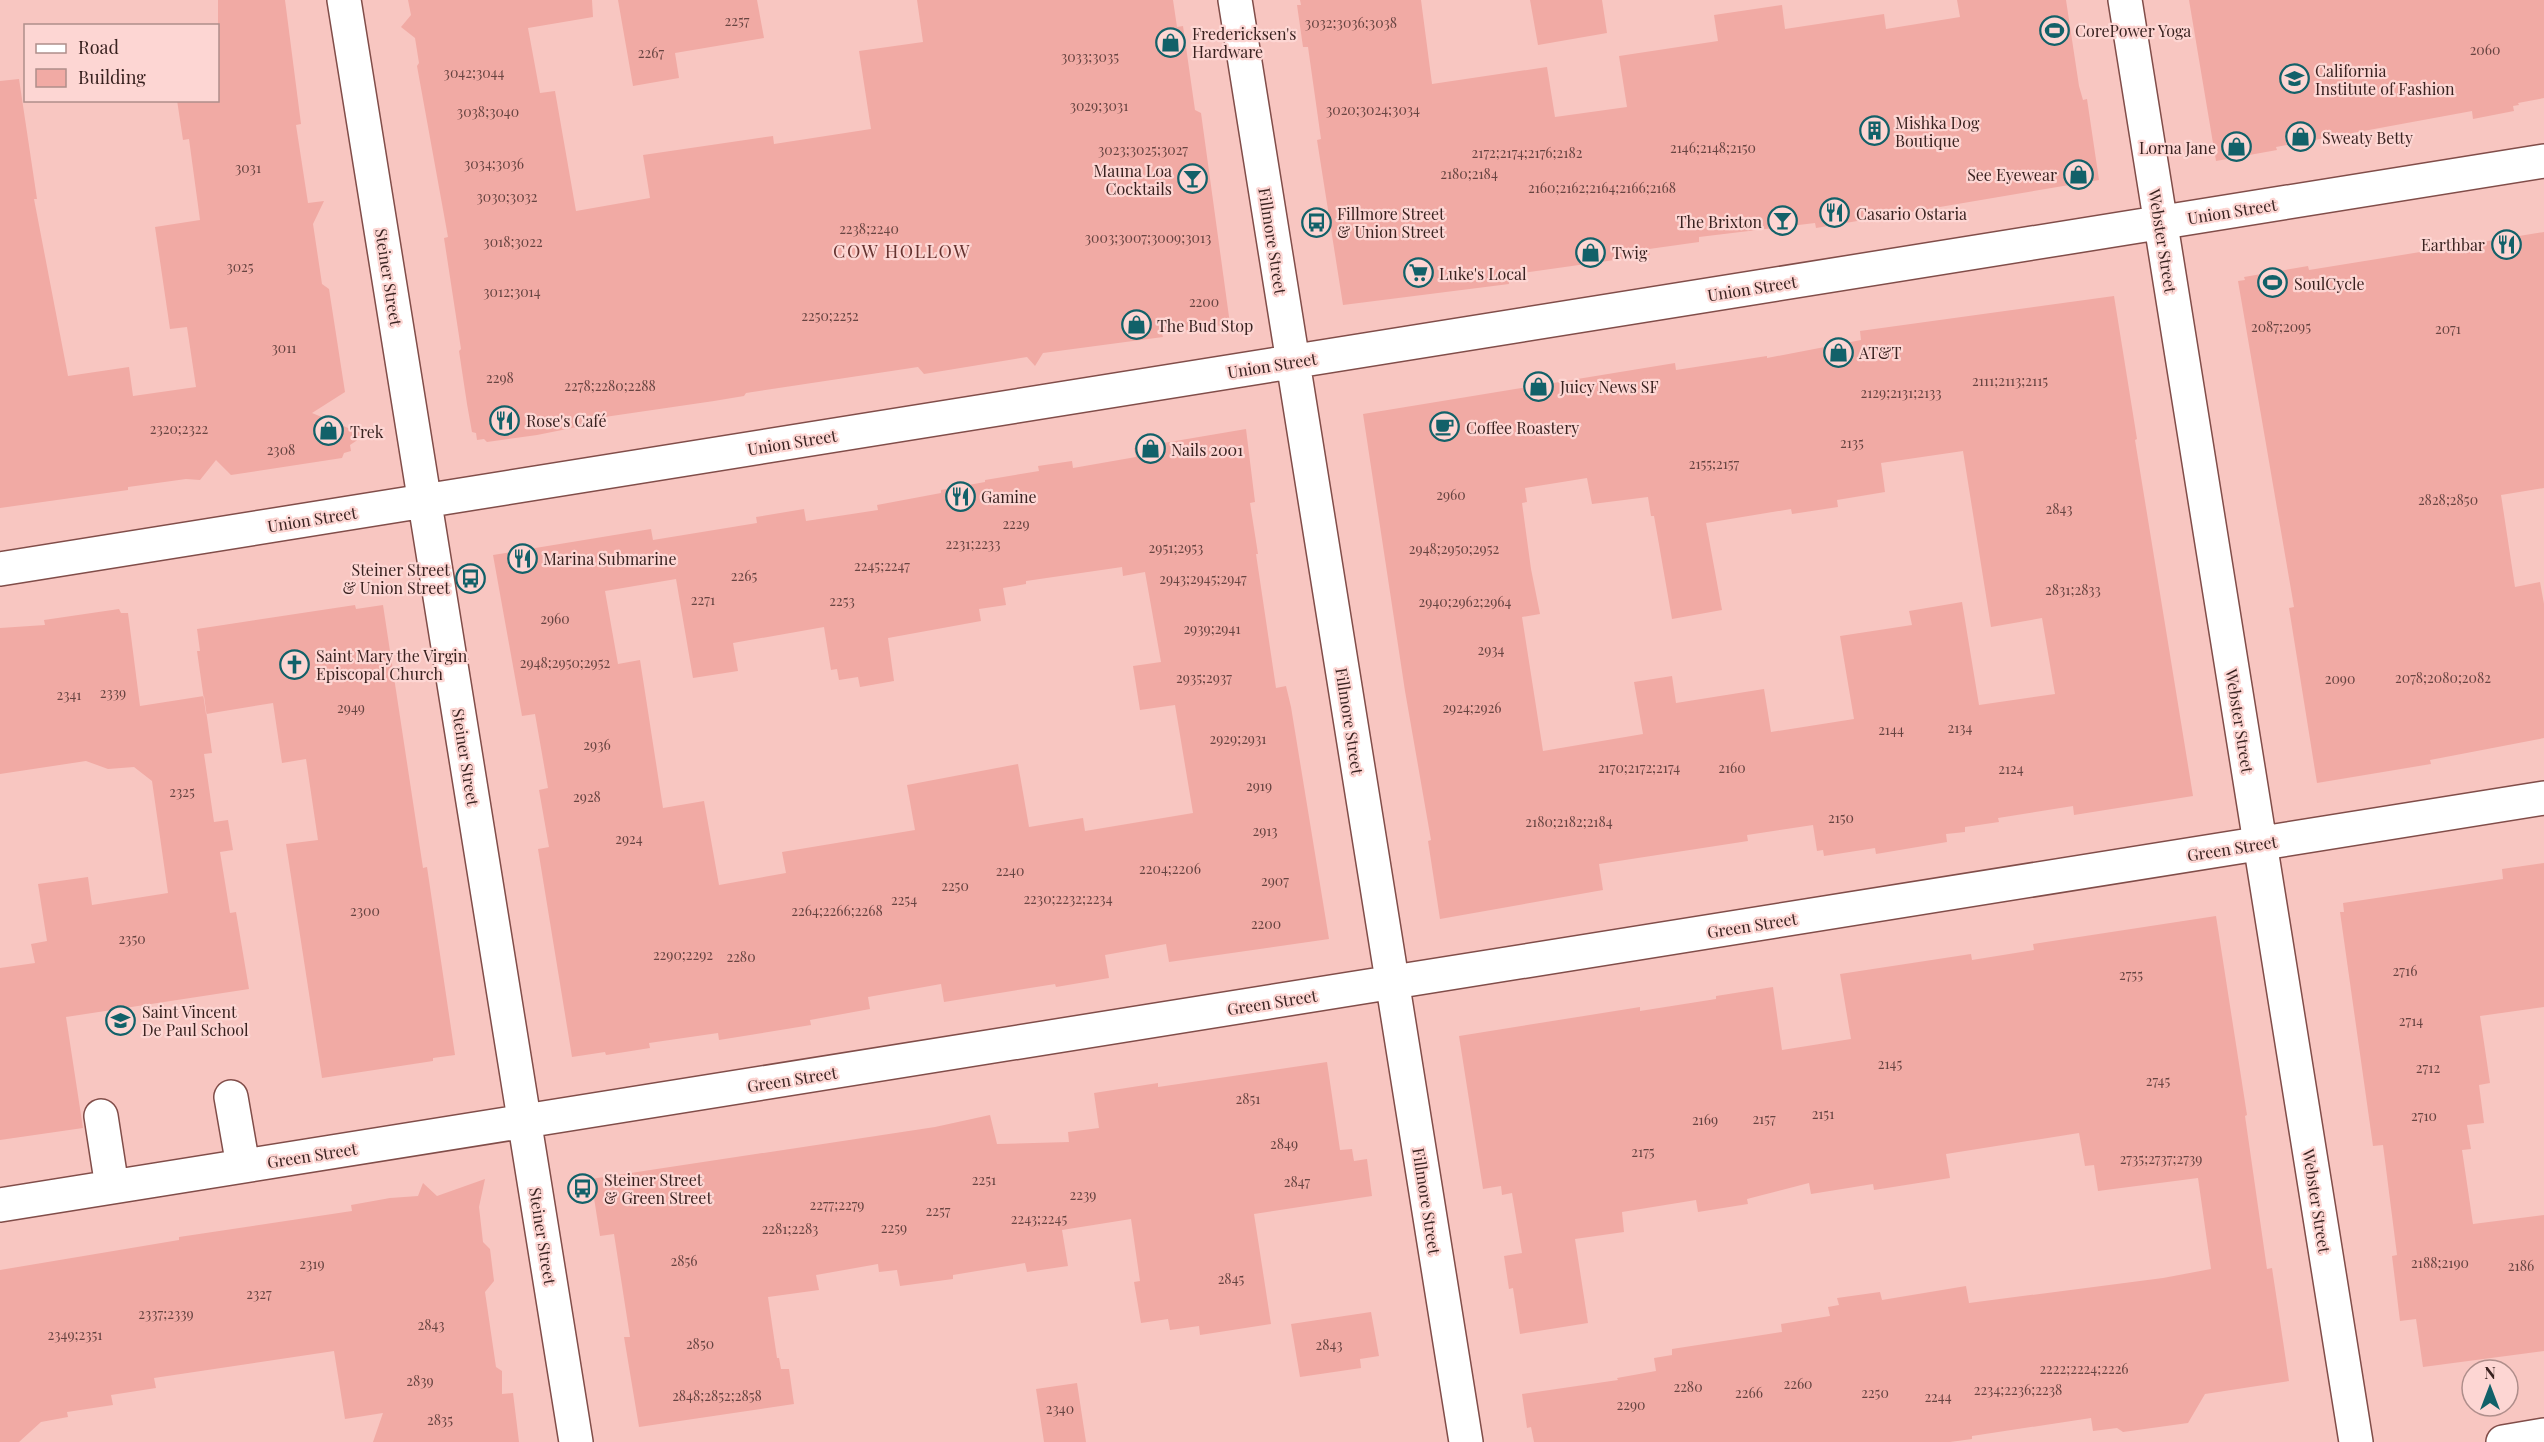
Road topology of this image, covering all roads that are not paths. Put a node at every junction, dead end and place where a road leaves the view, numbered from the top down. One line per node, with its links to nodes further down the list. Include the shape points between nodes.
1 (344, 0): 7 (street, Steiner Street)
2 (1235, 0): 6 (street, Fillmore Street)
3 (2125, 0): 5 (street, Webster Street)
4 (2544, 161): 5 (street, Union Street)
5 (2160, 222): 6 (street, Union Street); 10 (street, Webster Street)
6 (1292, 361): 7 (street, Union Street); 11 (street, Fillmore Street)
7 (425, 501): 8 (street, Union Street); 14 (street, Steiner Street)
8 (0, 569)
9 (2544, 798): 10 (street, Green Street)
10 (2260, 844): 11 (street, Green Street); 21 (street, Webster Street)
11 (1392, 983): 14 (street, Green Street); 20 (street, Fillmore Street)
12 (231, 1097): 15 (street)
13 (101, 1116): 16 (street)
14 (525, 1121): 15 (street, Green Street); 19 (street, Steiner Street)
15 (243, 1166): 16 (street, Green Street)
16 (112, 1187): 17 (street, Green Street)
17 (0, 1205)
18 (2544, 1435): 22 (street)
19 (576, 1442)
20 (1466, 1442)
21 (2356, 1442)
22 (2503, 1442)

